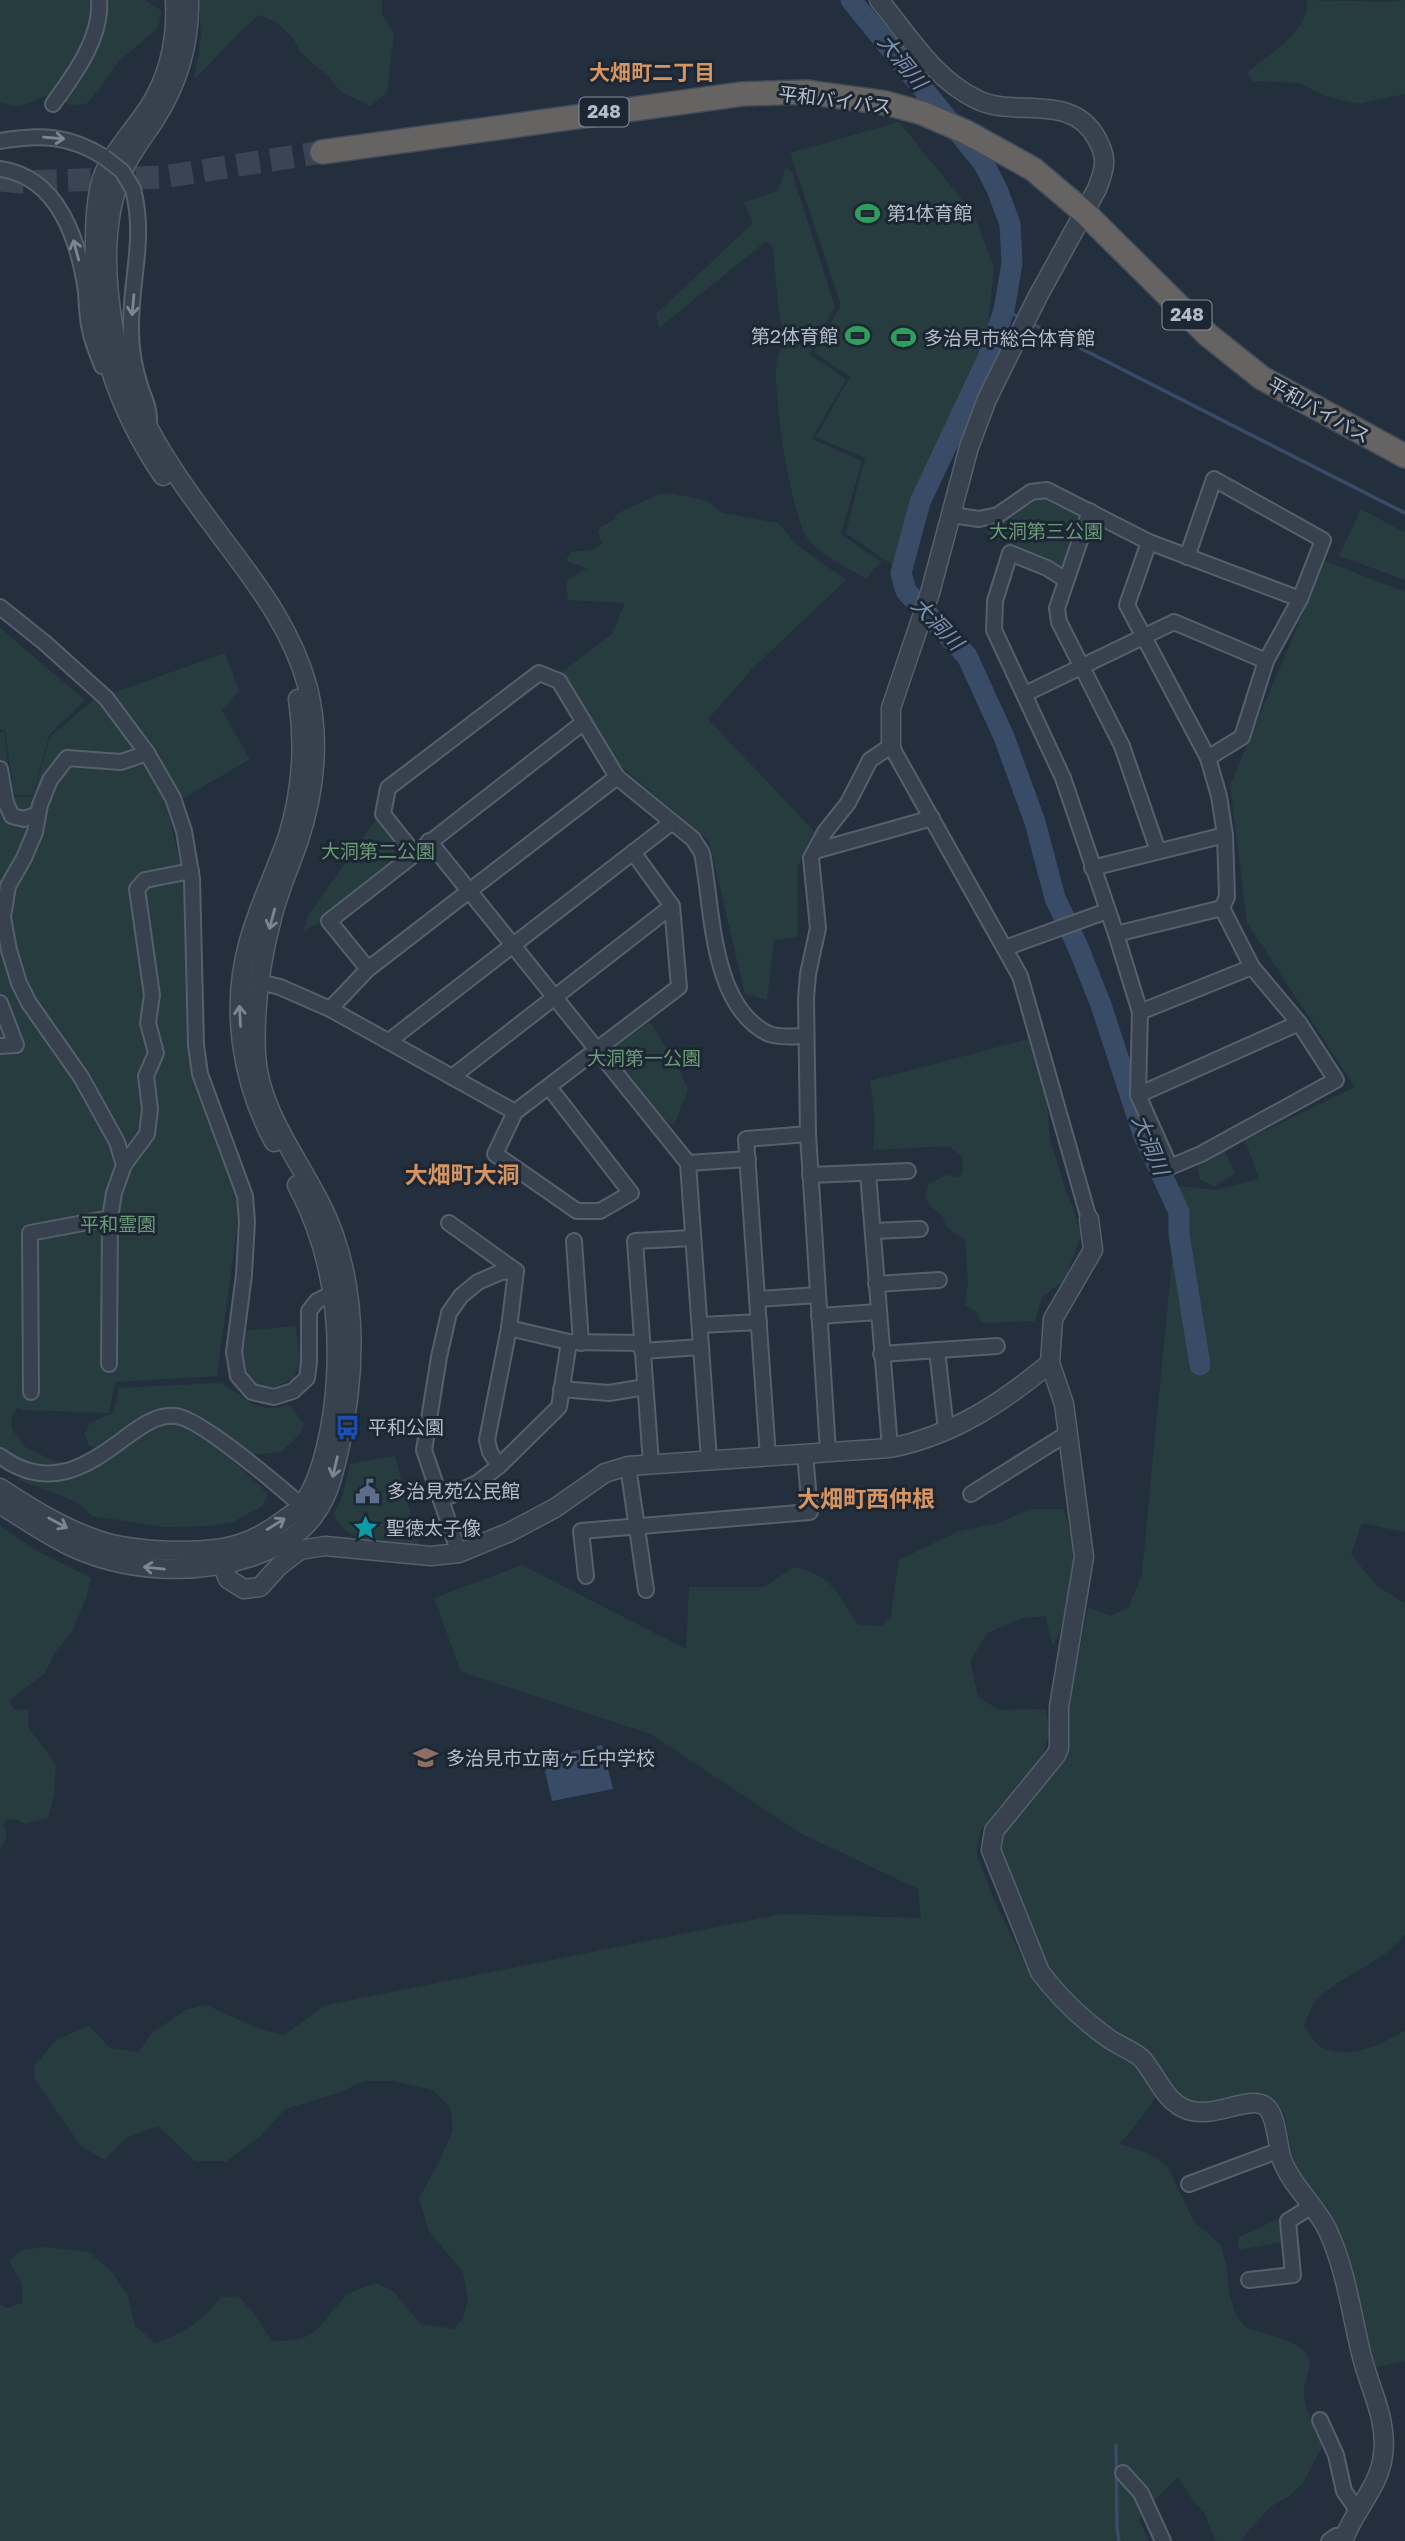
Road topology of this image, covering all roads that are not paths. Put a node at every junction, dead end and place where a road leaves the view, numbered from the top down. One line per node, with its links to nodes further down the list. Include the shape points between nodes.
1 (100, 0): 5 (street, via 82,64)
2 (175, 0): 10 (street, via 172,51 164,79 104,174 96,213 95,292 102,338 113,383)
3 (189, 0): 10 (street, via 190,19 178,78 135,146 109,210 108,267 115,338)
4 (879, 0): 9 (street, via 942,77 975,99 995,107 1057,109 1092,130 1105,154 1104,172)
5 (53, 104)
6 (0, 141): 10 (street, one-way to 10, bridge, via 36,136 86,145 122,171 133,189 139,210 139,243 131,330 136,367 150,411)
7 (322, 152): 9 (highway, 平和バイパス / 248, via 742,94 806,92 886,103 966,132 1034,169)
8 (0, 169): 10 (street, one-way to 8, via 109,386 90,331 76,246 60,208 24,175)
9 (1085, 214): 11 (highway, 平和バイパス / 248, via 1208,335 1262,378); 13 (street, via 1038,296 988,399 969,447)
10 (141, 430): 49 (street, via 176,494 267,619 296,686 303,749 301,780 287,836 248,942)
11 (1405, 456)
12 (1090, 511): 13 (street, via 1048,490 1031,492 998,515 979,519); 14 (street); 16 (street)
13 (952, 515): 24 (street, via 891,708)
14 (1149, 542): 15 (street); 19 (street, via 1127,605)
15 (1187, 557): 17 (street); 17 (street, via 1214,479 1323,540)
16 (1066, 580): 21 (street, via 1057,608 1059,622); 22 (street, via 1010,552 995,601 993,630)
17 (1300, 599): 20 (street)
18 (0, 607): 25 (street, via 84,676)
19 (1143, 636): 20 (street, via 1174,622); 21 (street); 26 (street)
20 (1266, 661): 26 (street, via 1242,737)
21 (1083, 666): 22 (street); 35 (street, via 1122,747)
22 (1025, 694): 38 (street, via 1063,778)
23 (584, 722): 28 (street); 33 (street); 37 (street, via 559,681 539,673 388,788 383,814)
24 (891, 746): 30 (street); 34 (street, via 870,760)
25 (147, 752): 29 (street, via 121,762 67,758 50,780); 39 (street, via 173,798)
26 (1208, 758): 32 (street)
27 (0, 769): 29 (street, via 12,816 24,819)
28 (617, 777): 31 (street); 40 (street)
29 (38, 814): 66 (street, via 35,832 8,886 3,917 9,950 29,1003 81,1077 117,1142)
30 (932, 818): 34 (street); 46 (street)
31 (671, 823): 36 (street); 55 (street, via 694,839 702,853 718,953 742,1014 771,1035)
32 (1225, 835): 35 (street); 42 (street, via 1227,897)
33 (429, 841): 37 (street); 40 (street)
34 (815, 851): 55 (street, via 811,859 818,928 808,974)
35 (1158, 851): 38 (street)
36 (633, 852): 41 (street); 45 (street)
37 (414, 853): 48 (street, via 329,921)
38 (1092, 868): 43 (street)
39 (191, 871): 66 (street, via 145,880 137,889 152,995 148,1023 156,1053 146,1076 147,1134); 80 (street, via 200,1074 245,1196 244,1275 234,1352 238,1376 252,1392 274,1397 293,1391 307,1378 309,1311)
40 (469, 889): 45 (street); 48 (street)
41 (672, 906): 50 (street); 58 (street, via 679,987)
42 (1223, 908): 44 (street); 47 (street)
43 (1107, 911): 44 (street); 46 (street)
44 (1116, 934): 53 (street)
45 (513, 944): 50 (street); 56 (street)
46 (1005, 948): 71 (street, via 1020,975)
47 (1252, 967): 53 (street); 54 (street)
48 (368, 969): 52 (street)
49 (249, 979): 52 (street); 80 (street, one-way to 49, via 306,1201 262,1120 250,1085 239,1012); 117 (street, one-way to 117, via 263,1090 335,1237 352,1332 348,1406 332,1480 318,1510 281,1545)
50 (555, 998): 58 (street); 59 (street)
51 (0, 1003): 57 (street, via 16,1045)
52 (330, 1009): 56 (street)
53 (1140, 1012): 61 (street)
54 (1299, 1023): 61 (street); 61 (street, via 1336,1080 1201,1154 1170,1167)
55 (806, 1037): 63 (street)
56 (389, 1041): 59 (street)
57 (0, 1046)
58 (597, 1051): 60 (street); 65 (street)
59 (452, 1077): 62 (street)
60 (549, 1087): 62 (street); 62 (street, via 631,1193 600,1212 577,1211 495,1154)
61 (1138, 1096)
62 (515, 1112)
63 (808, 1134): 64 (street, via 746,1139); 69 (street)
64 (747, 1158): 65 (street); 82 (street)
65 (688, 1163): 75 (street)
66 (124, 1165): 70 (street)
67 (908, 1171): 68 (street)
68 (868, 1173): 69 (street); 74 (street)
69 (810, 1175): 81 (street)
70 (110, 1218): 95 (street); 98 (street, via 30,1233)
71 (1089, 1220): 94 (street, via 1093,1250 1053,1319)
72 (449, 1223): 77 (street)
73 (920, 1229): 74 (street)
74 (873, 1231): 79 (street)
75 (693, 1238): 86 (street); 90 (street, via 635,1241)
76 (574, 1241): 88 (street)
77 (516, 1271): 87 (street); 112 (street, via 478,1282 449,1313 424,1450)
78 (939, 1280): 79 (street)
79 (876, 1283): 83 (street)
80 (333, 1293): 114 (street, via 338,1349 335,1399 328,1440)
81 (818, 1295): 82 (street); 84 (street)
82 (757, 1299): 85 (street)
83 (878, 1312): 84 (street); 93 (street)
84 (819, 1316): 102 (street)
85 (759, 1322): 86 (street); 105 (street)
86 (700, 1325): 91 (street)
87 (509, 1328): 88 (street); 108 (street, via 487,1440)
88 (575, 1342): 90 (street); 97 (street)
89 (997, 1346): 92 (street)
90 (642, 1347): 91 (street); 96 (street)
91 (701, 1347): 106 (street)
92 (937, 1350): 93 (street); 99 (street)
93 (881, 1354): 101 (street)
94 (1050, 1363): 99 (street, via 995,1405); 100 (street)
95 (110, 1364)
96 (645, 1387): 97 (street, via 609,1393); 107 (street)
97 (561, 1389): 108 (street, via 559,1407)
98 (32, 1392)
99 (946, 1430): 101 (street, via 921,1442)
100 (1068, 1433): 111 (street); 120 (street, via 1084,1557 1059,1707 1059,1748 994,1831 990,1850 1031,1955 1050,1986 1104,2036 1141,2057 1176,2105 1205,2114 1254,2102 1266,2106)
101 (890, 1448): 102 (street)
102 (828, 1451): 103 (street)
103 (805, 1453): 105 (street); 115 (street, via 810,1512)
104 (0, 1456): 114 (street, via 12,1465 43,1474 68,1472 89,1464 144,1424 174,1415 190,1420 262,1471)
105 (768, 1457): 106 (street)
106 (709, 1460): 107 (street)
107 (651, 1464): 109 (street)
108 (499, 1466): 112 (street)
109 (628, 1466): 115 (street); 116 (street, via 605,1473 510,1532)
110 (0, 1488): 117 (street, one-way to 117, via 69,1529 100,1541)
111 (971, 1494)
112 (442, 1500): 116 (street)
113 (0, 1504): 117 (street, one-way to 113, via 169,1569 102,1558 71,1546)
114 (302, 1506): 117 (street, one-way to 114)
115 (637, 1527): 118 (street, via 581,1531); 119 (street)
116 (459, 1553): 117 (street, via 431,1556 345,1547 300,1550 260,1587 244,1589 228,1580)
117 (219, 1557)
118 (586, 1576)
119 (646, 1590)
120 (1280, 2150): 121 (street); 122 (street)
121 (1189, 2184)
122 (1312, 2206): 123 (street, via 1288,2221 1293,2275); 126 (street, via 1328,2229 1344,2274 1361,2355 1384,2425 1378,2474)
123 (1249, 2280)
124 (1320, 2420): 126 (street, via 1336,2455 1343,2491)
125 (1123, 2473): 128 (street, via 1141,2493)
126 (1357, 2510): 127 (street)
127 (1336, 2540): 129 (street)
128 (1163, 2541)
129 (1317, 2541)

